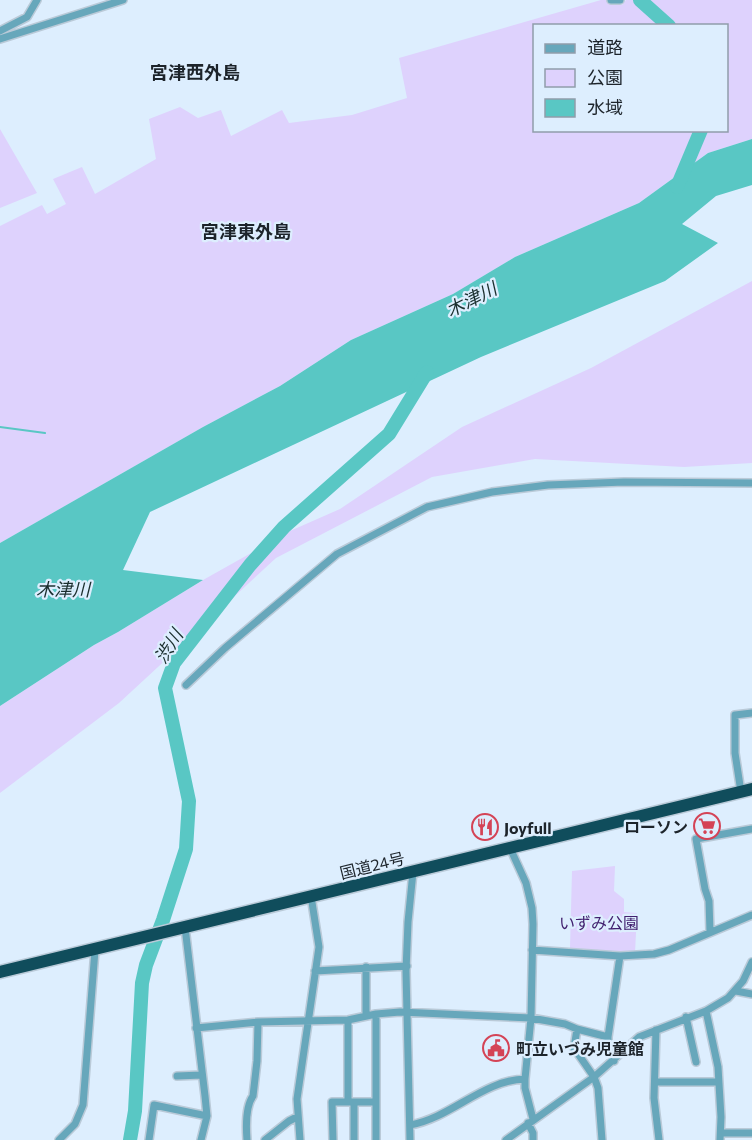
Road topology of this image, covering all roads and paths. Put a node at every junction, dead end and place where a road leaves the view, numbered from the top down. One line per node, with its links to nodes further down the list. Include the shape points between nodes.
1 (37, 0): 5 (street, via 27,17)
2 (123, 0): 6 (street)
3 (611, 0): 4 (street)
4 (620, 0)
5 (0, 32)
6 (0, 39)
7 (752, 483): 8 (street, via 548,485 492,492 427,507 337,554)
8 (186, 685)
9 (752, 713): 10 (street, via 735,715 735,753)
10 (747, 790): 12 (highway, 国道24号)
11 (752, 829): 17 (street, via 696,838 709,901)
12 (510, 848): 13 (highway, 国道24号); 19 (street, via 532,908)
13 (413, 872): 14 (highway, 国道24号); 22 (street)
14 (311, 897): 16 (highway, 国道24号); 24 (street, via 319,947)
15 (752, 915): 17 (street)
16 (185, 927): 18 (highway, 国道24号); 37 (street)
17 (710, 932): 20 (street, via 661,953)
18 (95, 950): 25 (highway, 国道24号); 57 (street, via 83,1105 75,1124)
19 (532, 950): 20 (street); 33 (street)
20 (620, 956): 40 (street)
21 (752, 962): 26 (street)
22 (406, 966): 23 (street); 29 (street)
23 (366, 967): 24 (street); 31 (street)
24 (315, 971): 35 (street)
25 (0, 972)
26 (736, 991): 27 (street); 28 (street)
27 (752, 994)
28 (706, 1011): 32 (street); 48 (street)
29 (406, 1013): 30 (street); 33 (street); 54 (street)
30 (376, 1014): 31 (street); 50 (street)
31 (366, 1016): 34 (street)
32 (686, 1017): 39 (street); 42 (street)
33 (531, 1018): 38 (street); 46 (street)
34 (348, 1020): 35 (street); 49 (street)
35 (308, 1021): 36 (street); 52 (street)
36 (258, 1022): 37 (street); 60 (street)
37 (196, 1028): 43 (street)
38 (577, 1029): 40 (street); 45 (street, via 574,1048)
39 (656, 1030): 41 (street, via 639,1037); 47 (street)
40 (608, 1037): 41 (street)
41 (614, 1061): 45 (street)
42 (696, 1062)
43 (202, 1075): 44 (street); 51 (street)
44 (177, 1076)
45 (594, 1077): 53 (street); 69 (street)
46 (525, 1079): 53 (street); 54 (street, via 491,1088 453,1109)
47 (655, 1082): 48 (street); 70 (street)
48 (718, 1082): 56 (street)
49 (351, 1102): 50 (street); 63 (street, via 332,1102); 64 (street)
50 (376, 1102): 65 (street)
51 (207, 1116): 58 (street, via 154,1105); 59 (street)
52 (297, 1117): 61 (street); 62 (street)
53 (531, 1121): 67 (street); 68 (street)
54 (410, 1125): 66 (street)
55 (752, 1133): 56 (street)
56 (721, 1137)
57 (59, 1140)
58 (149, 1140)
59 (201, 1140)
60 (247, 1140)
61 (265, 1140)
62 (300, 1140)
63 (333, 1140)
64 (354, 1140)
65 (376, 1140)
66 (410, 1140)
67 (506, 1140)
68 (533, 1140)
69 (602, 1140)
70 (659, 1140)

